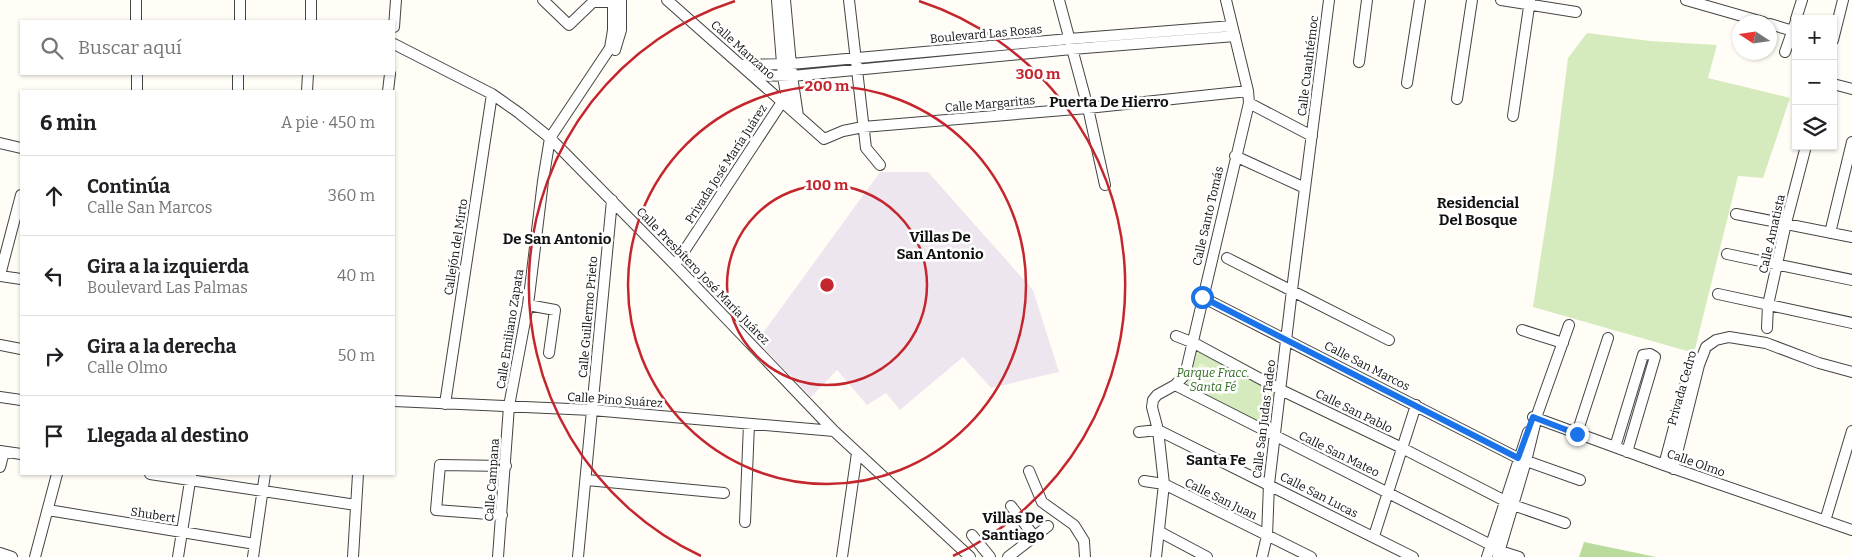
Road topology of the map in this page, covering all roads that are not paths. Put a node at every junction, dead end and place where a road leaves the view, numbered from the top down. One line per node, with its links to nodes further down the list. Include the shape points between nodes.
1 (136, 0): 26 (street)
2 (240, 0): 27 (street)
3 (311, 0): 28 (street)
4 (396, 0): 29 (street)
5 (543, 0): 20 (street, via 569,25)
6 (667, 0): 41 (street, Calle Manzano)
7 (777, 0): 40 (street)
8 (785, 0): 40 (street)
9 (850, 0): 38 (street)
10 (1059, 0): 35 (street)
11 (1226, 0): 33 (street, Calle Santo Tomás)
12 (1329, 0): 65 (street, Calle Cuauhtémoc)
13 (1367, 0): 39 (street)
14 (1420, 0): 49 (street)
15 (1472, 0): 58 (street)
16 (1501, 0): 22 (street)
17 (1686, 0): 24 (street)
18 (1802, 0): 25 (street)
19 (1843, 0): 32 (street)
20 (593, 1): 21 (street)
21 (616, 1): 67 (street, via 610,48)
22 (1529, 2): 23 (street); 63 (street)
23 (1576, 12)
24 (1738, 15)
25 (1798, 15)
26 (136, 20)
27 (240, 20)
28 (311, 20)
29 (395, 20)
30 (1777, 24): 31 (street)
31 (1792, 24)
32 (1837, 24)
33 (1234, 31): 35 (street, Boulevard Las Rosas); 56 (street, Calle Santo Tomás)
34 (1792, 32): 37 (street)
35 (1071, 44): 38 (street, Boulevard Las Rosas); 42 (street, Boulevard Las Rosas); 61 (street)
36 (395, 45): 57 (street, Calle Presbítero José María Juárez)
37 (1785, 52)
38 (856, 59): 40 (street, Boulevard Las Rosas); 42 (street)
39 (1359, 62)
40 (787, 65): 41 (street, Boulevard Las Rosas); 48 (street)
41 (741, 66): 47 (street, Calle Manzano)
42 (857, 70): 48 (street, Boulevard Las Rosas); 64 (street)
43 (136, 75): 52 (street)
44 (238, 75): 53 (street)
45 (308, 75): 54 (street)
46 (390, 75): 55 (street)
47 (752, 75): 48 (street, Boulevard Las Rosas); 60 (street, Calle Manzano)
48 (788, 76): 60 (street); 62 (street)
49 (1407, 83)
50 (1837, 85): 51 (street)
51 (1852, 89)
52 (137, 90)
53 (238, 90)
54 (307, 90)
55 (388, 90)
56 (1248, 91): 59 (street, Calle Santo Tomás); 61 (street, Calle Margaritas)
57 (492, 94): 67 (street, Calle Presbítero José María Juárez); 116 (street, Callejón del Mirto)
58 (1457, 99)
59 (1248, 103): 65 (street); 72 (street, Calle Santo Tomás)
60 (785, 105): 62 (street, Calle Manzano); 85 (street, Privada José María Juárez)
61 (1088, 108): 64 (street, Calle Margaritas); 74 (street)
62 (798, 116): 66 (street, Calle Manzano)
63 (1513, 116)
64 (863, 127): 66 (street, Calle Margaritas); 73 (street, via 866,148)
65 (1312, 136): 75 (street, Calle San Judas Tadeo)
66 (824, 139)
67 (552, 141): 77 (street, Calle Presbítero José María Juárez); 92 (street, Calle Emiliano Zapata)
68 (1852, 142): 80 (street)
69 (0, 144): 70 (street)
70 (20, 148)
71 (1805, 150): 79 (street, Calle Amatista)
72 (1235, 156): 75 (street); 91 (street, Calle Santo Tomás)
73 (880, 165)
74 (1105, 185)
75 (1305, 188): 89 (street, Calle San Judas Tadeo)
76 (20, 199): 86 (street)
77 (612, 200): 85 (street, Calle Presbítero José María Juárez); 119 (street, Calle Guillermo Prieto)
78 (1736, 214): 79 (street)
79 (1786, 223): 80 (street); 84 (street, Calle Amatista)
80 (1830, 233): 81 (street)
81 (1852, 237)
82 (1727, 254): 84 (street)
83 (1227, 258): 89 (street)
84 (1778, 264): 88 (street); 93 (street, Calle Amatista)
85 (675, 265): 123 (street, Calle Presbítero José María Juárez)
86 (0, 276): 87 (street)
87 (20, 279)
88 (1852, 280)
89 (1292, 290): 100 (street, Calle San Judas Tadeo); 101 (street)
90 (1718, 294): 93 (street)
91 (1202, 297): 100 (street, Calle San Marcos); 102 (street, Calle Santo Tomás)
92 (528, 305): 106 (street, via 555,310); 118 (street, Calle Emiliano Zapata)
93 (1768, 305): 94 (street); 96 (street, Calle Amatista)
94 (1852, 323)
95 (1569, 325): 103 (street)
96 (1767, 328)
97 (1522, 330): 103 (street)
98 (1176, 336): 102 (street, Calle San Pablo)
99 (1608, 338): 126 (street)
100 (1286, 339): 110 (street, Calle San Judas Tadeo); 117 (street, Calle San Marcos)
101 (1389, 340)
102 (1194, 343): 109 (street, Calle Santo Tomás, via 1185,374); 110 (street, Calle San Pablo)
103 (1563, 343): 120 (street)
104 (0, 345): 105 (street)
105 (20, 348)
106 (549, 353)
107 (1689, 371): 137 (street, Privada Cedro)
108 (1852, 372): 137 (street, Privada Cedro, via 1766,343 1729,337 1716,340 1706,347 1699,365)
109 (1175, 385): 122 (street, Calle Santo Tomás, via 1152,400); 127 (street, Calle San Mateo)
110 (1281, 390): 127 (street, Calle San Judas Tadeo); 128 (street, Calle San Pablo)
111 (0, 397): 113 (street)
112 (1630, 397): 115 (street); 115 (street, via 1643,355 1650,354 1655,357); 129 (street)
113 (20, 400)
114 (395, 401): 116 (street, Calle Pino Suárez)
115 (1642, 403): 131 (street)
116 (445, 404): 118 (street, Calle Pino Suárez)
117 (1416, 405): 128 (street); 134 (street, Calle San Marcos)
118 (509, 406): 119 (street, Calle Pino Suárez); 135 (street, Calle Campana)
119 (592, 410): 121 (street, Calle Pino Suárez); 144 (street, Calle Guillermo Prieto)
120 (1536, 416): 126 (street, Calle Olmo); 134 (street)
121 (749, 424): 123 (street, Calle Pino Suárez); 158 (street)
122 (1158, 430): 125 (street); 147 (street, Calle Santo Tomás); 148 (street, Calle San Lucas)
123 (834, 431): 132 (street, Calle Presbítero José María Juárez)
124 (1852, 431): 157 (street)
125 (1139, 432)
126 (1577, 434): 129 (street, Calle Olmo)
127 (1275, 436): 148 (street, Calle San Judas Tadeo); 150 (street, Calle San Mateo)
128 (1402, 448): 150 (street); 152 (street, Calle San Pablo)
129 (1615, 448): 131 (street, Calle Olmo)
130 (2, 451): 133 (street); 136 (street)
131 (1627, 452): 137 (street, Calle Olmo)
132 (857, 453): 179 (street); 180 (street, Calle Presbítero José María Juárez)
133 (20, 454)
134 (1522, 460): 145 (street, Calle San Marcos); 152 (street)
135 (506, 466): 156 (street, Calle Campana); 156 (street, via 440,464 436,510)
136 (0, 467)
137 (1669, 467): 157 (street, Calle Olmo)
138 (1029, 471): 183 (street, via 1042,502 1074,525 1084,541)
139 (57, 475): 155 (street)
140 (164, 475): 143 (street)
141 (265, 475): 149 (street)
142 (358, 475): 153 (street)
143 (191, 477): 149 (street); 162 (street)
144 (587, 480): 151 (street); 178 (street, Calle Guillermo Prieto)
145 (1580, 480)
146 (1144, 481): 147 (street, Calle San Juan)
147 (1164, 484): 163 (street, Calle Santo Tomás); 166 (street, Calle San Juan)
148 (1269, 484): 166 (street, Calle San Judas Tadeo); 167 (street, Calle San Lucas)
149 (262, 489): 153 (street); 168 (street)
150 (1388, 492): 167 (street); 169 (street, Calle San Mateo)
151 (724, 493)
152 (1509, 503): 159 (street, Calle San Pablo); 169 (street); 171 (street)
153 (356, 505): 176 (street)
154 (1011, 506): 165 (street)
155 (48, 510): 162 (street, Shubert); 173 (street)
156 (502, 515): 177 (street, Calle Campana)
157 (1825, 521): 161 (street, Calle Olmo)
158 (745, 522)
159 (1565, 523)
160 (1048, 526): 165 (street)
161 (1852, 530)
162 (182, 532): 168 (street, Shubert); 174 (street)
163 (1160, 532): 184 (street, Calle Santo Tomás); 185 (street)
164 (972, 535): 181 (street)
165 (1034, 536): 182 (street)
166 (1267, 536): 186 (street, Calle San Judas Tadeo); 187 (street, Calle San Juan)
167 (1374, 536): 188 (street, Calle San Lucas)
168 (255, 544): 175 (street)
169 (1491, 545): 171 (street, Calle San Mateo); 189 (street)
170 (0, 553): 172 (street)
171 (1499, 554): 190 (street, Calle San Mateo)
172 (12, 557)
173 (35, 557)
174 (178, 557)
175 (253, 557)
176 (352, 557)
177 (498, 557)
178 (578, 557)
179 (842, 557)
180 (970, 557)
181 (990, 557)
182 (1008, 557)
183 (1085, 557)
184 (1156, 557)
185 (1207, 557)
186 (1262, 557)
187 (1311, 557)
188 (1413, 557)
189 (1487, 557)
190 (1519, 557)

